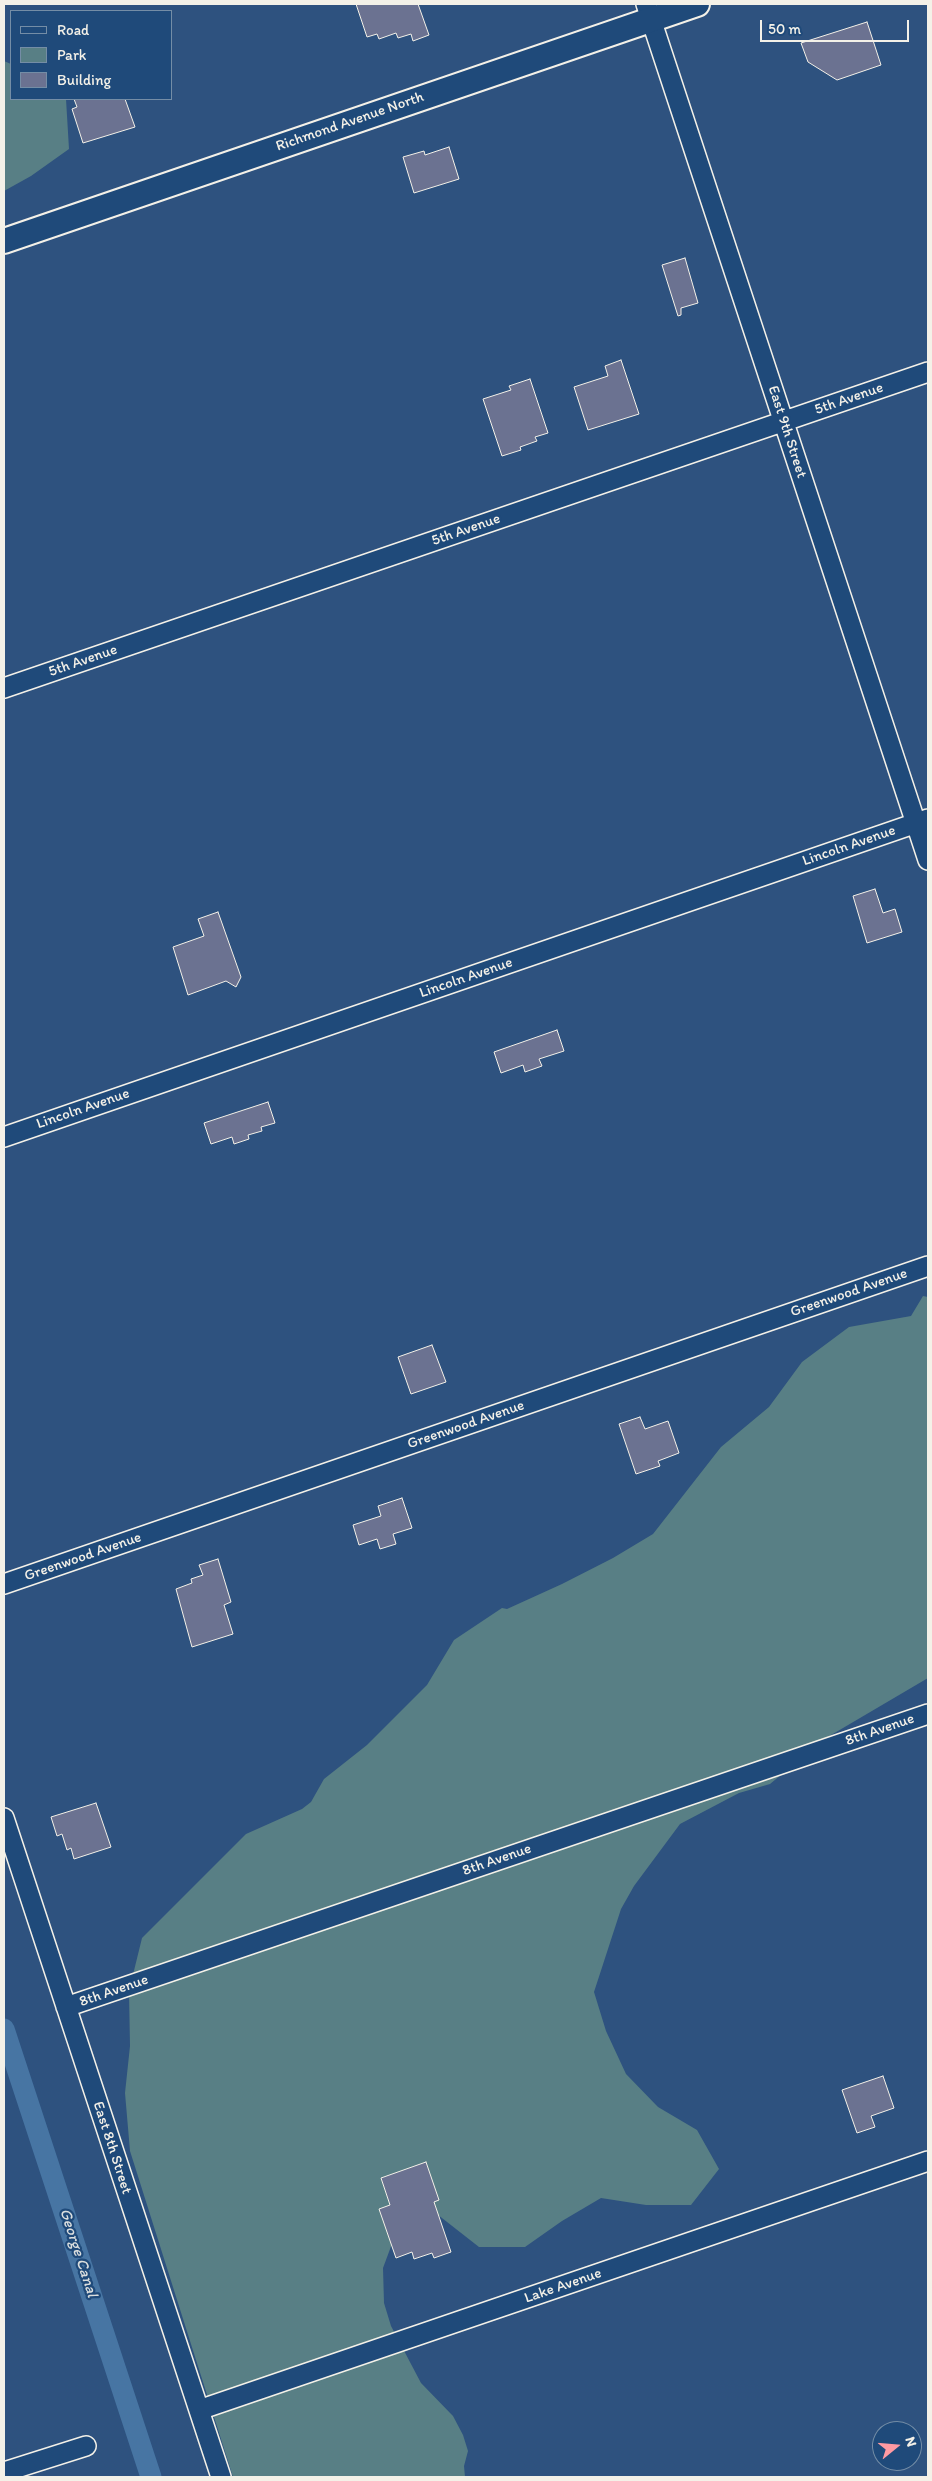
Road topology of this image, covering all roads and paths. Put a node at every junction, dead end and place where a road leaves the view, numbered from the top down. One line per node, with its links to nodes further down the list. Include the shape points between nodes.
1 (697, 4): 2 (street, Richmond Avenue North)
2 (648, 12): 3 (street, Richmond Avenue North); 5 (street, East 9th Street)
3 (4, 241)
4 (928, 372): 5 (street, 5th Avenue)
5 (784, 421): 6 (street, 5th Avenue); 7 (street, East 9th Street)
6 (4, 688)
7 (922, 821): 8 (street, East 9th Street); 9 (street, Lincoln Avenue)
8 (928, 860)
9 (4, 1137)
10 (928, 1266): 11 (street, Greenwood Avenue)
11 (4, 1584)
12 (928, 1714): 14 (street, 8th Avenue)
13 (4, 1818): 14 (street, East 8th Street)
14 (66, 2007): 16 (street, East 8th Street)
15 (928, 2161): 16 (street, Lake Avenue)
16 (199, 2410): 19 (street, East 8th Street)
17 (86, 2446): 18 (street)
18 (4, 2472)
19 (221, 2477)

